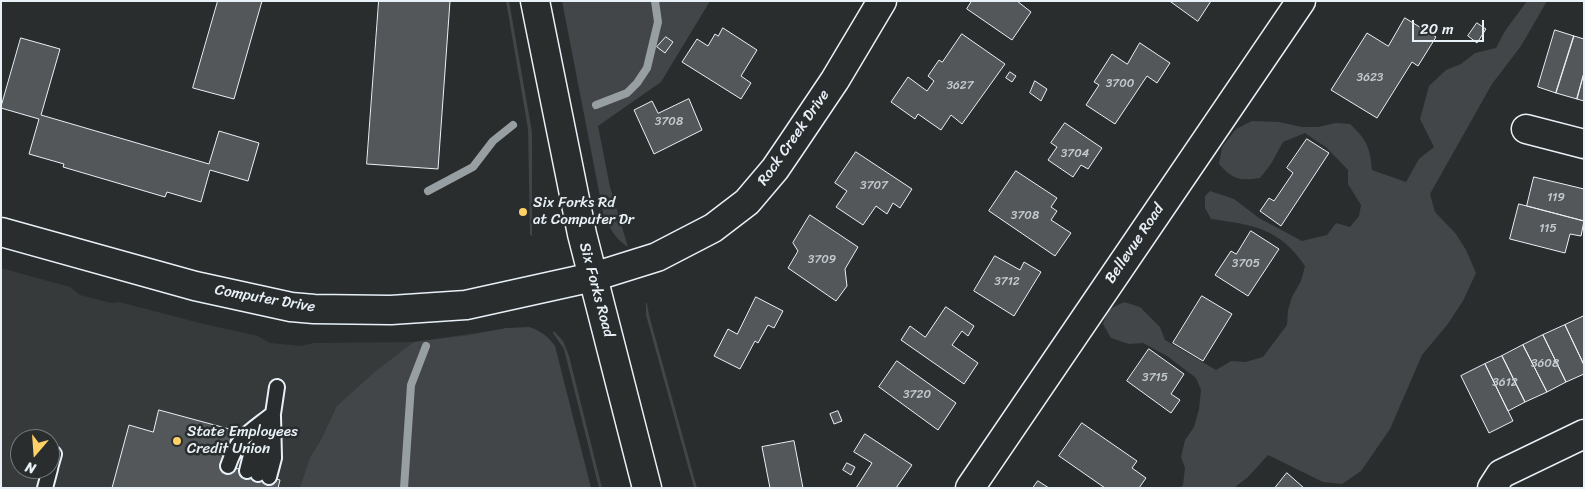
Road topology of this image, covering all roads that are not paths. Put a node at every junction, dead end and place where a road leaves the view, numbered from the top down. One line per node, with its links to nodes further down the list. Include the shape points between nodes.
1 (535, 1): 7 (street, Six Forks Road)
2 (882, 1): 7 (street, Rock Creek Drive, via 835,80 775,169 747,202 712,228 658,257)
3 (1301, 1): 13 (street, Bellevue Road)
4 (1526, 129): 5 (street)
5 (1584, 144)
6 (1, 232): 7 (street, Computer Drive, via 195,286 314,309 390,310 466,305)
7 (593, 277): 12 (street, Six Forks Road)
8 (277, 387): 9 (lane)
9 (269, 422): 11 (lane, via 250,459); 11 (lane, via 274,458); 11 (lane, via 251,429 234,449)
10 (1584, 434): 14 (street, via 1501,474)
11 (248, 471)
12 (647, 488)
13 (970, 488)
14 (1492, 488)

